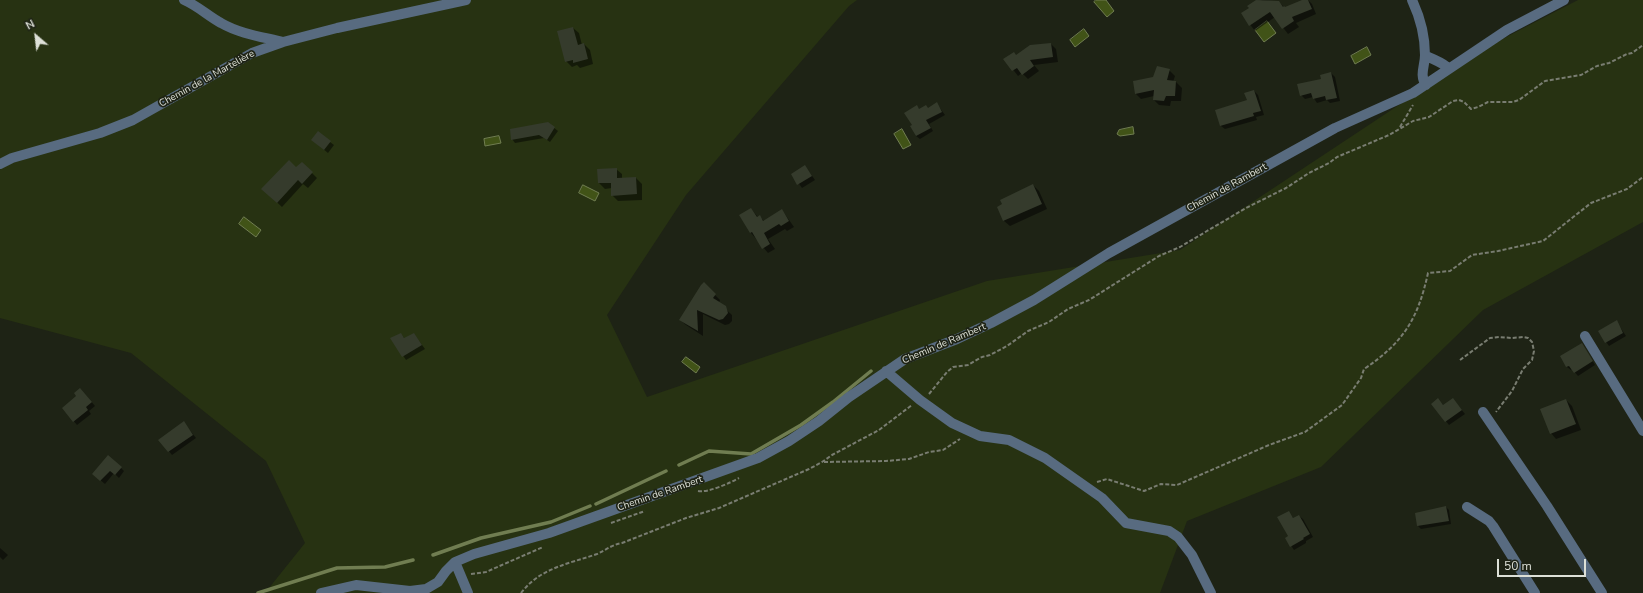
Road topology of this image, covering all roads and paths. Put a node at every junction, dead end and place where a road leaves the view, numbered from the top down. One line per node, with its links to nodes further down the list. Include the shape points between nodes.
1 (184, 0): 5 (street, via 221,24)
2 (466, 0): 5 (street, Chemin de la Martelière)
3 (1412, 0): 7 (street, via 1423,33)
4 (1564, 0): 8 (street, Chemin de Rambert, via 1507,30)
5 (283, 42): 12 (street, Chemin de la Martelière, via 252,53 134,120)
6 (1643, 45): 11 (path, via 1632,53 1581,75 1545,81 1519,100 1488,102 1471,109 1464,102 1453,101 1429,117)
7 (1425, 55): 8 (street); 9 (street, via 1422,77)
8 (1449, 69): 9 (street, Chemin de Rambert)
9 (1426, 85): 10 (street, Chemin de Rambert)
10 (1413, 92): 11 (path, via 1414,103); 16 (street, Chemin de Rambert, via 1328,132 1109,253 991,324 957,340 905,359)
11 (1400, 128): 17 (path, via 1343,154 1286,188 1227,218 1088,300 1028,330 1007,346 968,365 954,367 946,372 930,394)
12 (0, 164)
13 (1643, 177): 23 (path, via 1627,189 1591,203 1543,241 1472,255 1450,272 1428,273 1418,308 1402,337 1378,360 1364,369 1361,378 1342,405 1305,432 1268,445 1177,485 1161,484 1144,491 1107,479)
14 (1585, 336): 20 (street)
15 (1460, 360): 19 (path, via 1490,338 1523,337 1532,342 1532,360 1523,369 1512,391)
16 (886, 371): 17 (street); 25 (street, Chemin de Rambert, via 819,421 758,458 549,532)
17 (920, 400): 21 (street, via 952,423); 22 (path, via 879,430)
18 (1483, 412): 19 (street)
19 (1490, 421): 31 (street)
20 (1643, 431)
21 (970, 432): 22 (path, via 943,450 909,459); 23 (street, via 1009,440 1045,458)
22 (822, 462): 28 (path, via 790,479 719,508 611,545 595,555 547,571 539,575)
23 (1085, 487): 29 (street, via 1102,498 1126,523 1169,531 1178,537 1192,555)
24 (1467, 507): 30 (street, via 1489,521)
25 (455, 562): 26 (street, Chemin de Rambert, via 438,582 426,589 410,591 356,585); 27 (street)
26 (322, 593)
27 (468, 593)
28 (521, 593)
29 (1212, 593)
30 (1536, 593)
31 (1602, 593)

